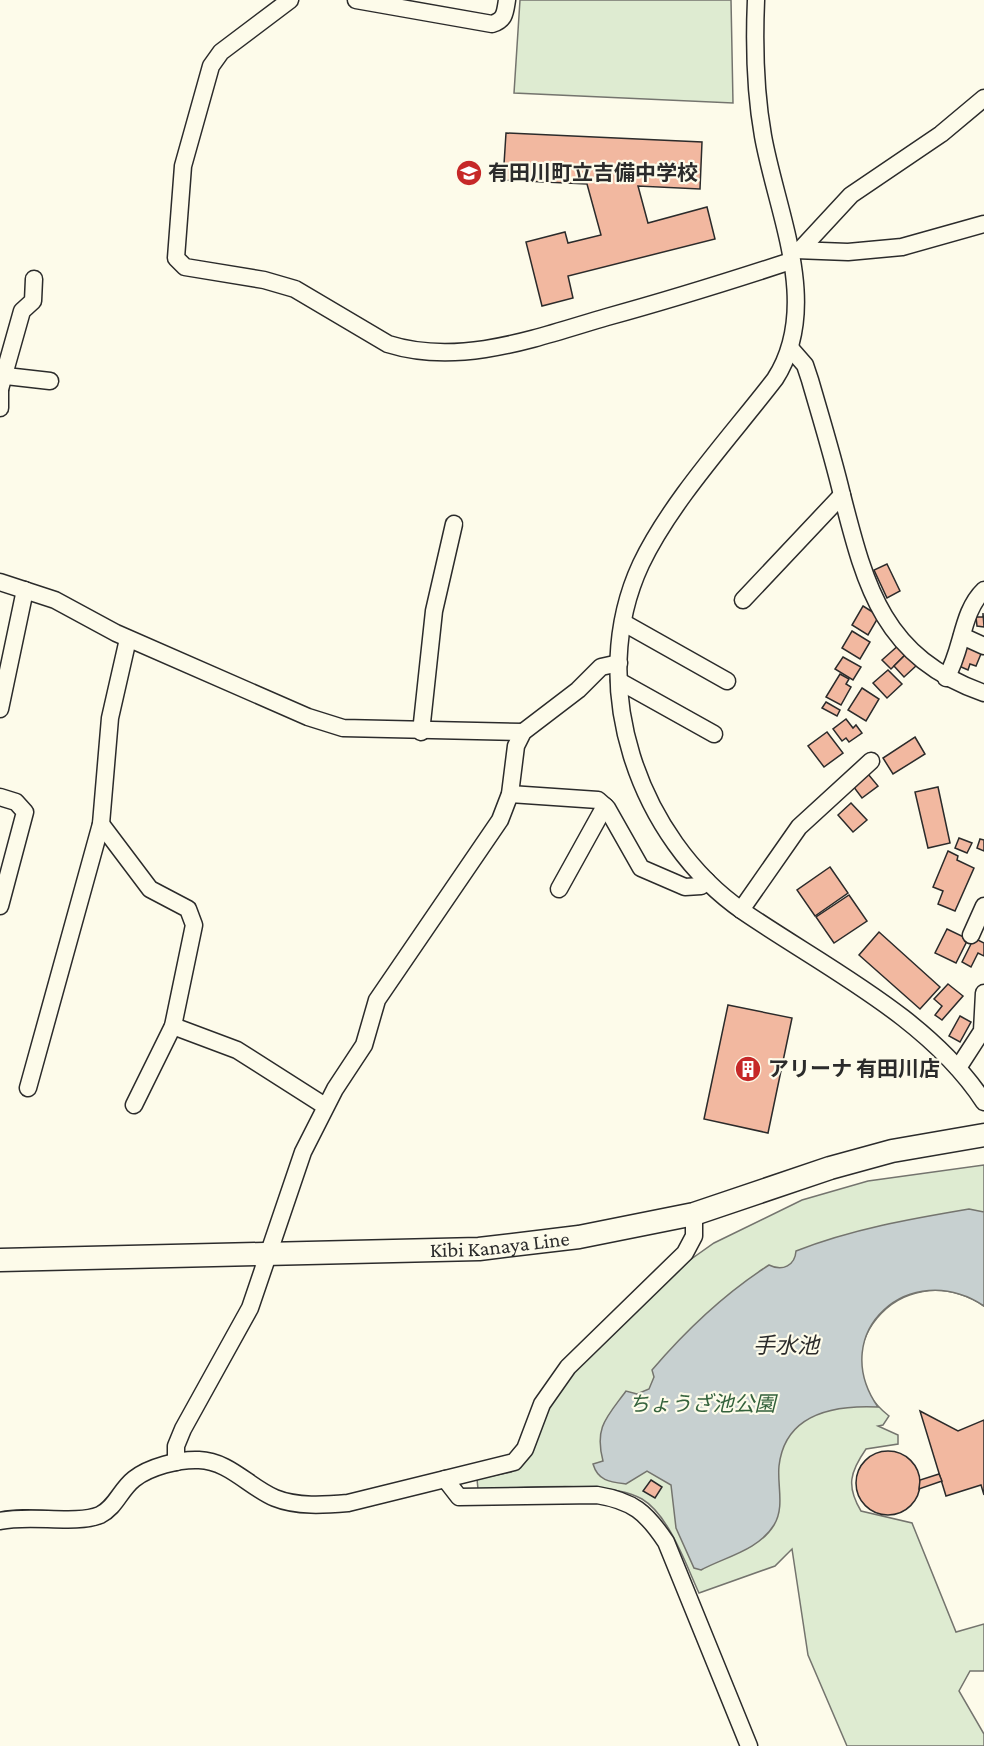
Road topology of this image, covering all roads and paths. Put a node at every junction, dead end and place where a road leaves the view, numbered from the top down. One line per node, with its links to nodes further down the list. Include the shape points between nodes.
1 (290, 0): 7 (street, via 221,52 211,66 189,138 179,190 176,258 184,267 295,289 401,348 462,352 538,337 678,297)
2 (356, 0): 3 (street, via 492,24 504,17)
3 (507, 0)
4 (756, 0): 7 (street, via 754,46 760,120)
5 (984, 98): 7 (street, via 941,134 851,195)
6 (984, 224): 7 (street, via 902,247)
7 (793, 253): 9 (street, via 797,304)
8 (34, 279): 11 (street, via 33,301 22,311)
9 (791, 349): 13 (street, via 805,365); 19 (street, via 775,379 665,522 636,577)
10 (50, 381): 11 (street)
11 (2, 385): 12 (street)
12 (0, 408)
13 (842, 495): 18 (street); 24 (street, via 859,562 881,612 897,635)
14 (454, 524): 29 (street, via 434,611)
15 (0, 582): 16 (street)
16 (25, 590): 21 (street, via 55,600); 28 (street)
17 (984, 590): 20 (street, via 975,599)
18 (743, 600)
19 (624, 623): 23 (street); 26 (street)
20 (962, 636): 22 (street); 24 (street)
21 (129, 639): 29 (street, via 308,717 343,728); 37 (street, via 110,718)
22 (984, 646)
23 (619, 663): 25 (street); 30 (street, via 601,667)
24 (946, 678): 27 (street)
25 (619, 681): 31 (street); 38 (street, via 628,744 645,790 672,839)
26 (727, 681)
27 (984, 693)
28 (0, 709)
29 (421, 732): 30 (street)
30 (523, 732): 33 (street, via 516,746)
31 (714, 734)
32 (871, 761): 42 (street, via 799,827)
33 (510, 794): 36 (street, via 586,798); 50 (street, via 500,820 377,1000 364,1045)
34 (0, 797): 35 (street)
35 (8, 805): 40 (street, via 23,807 25,817)
36 (605, 806): 38 (street, via 641,868 685,886 696,887); 39 (street)
37 (101, 824): 45 (street, via 150,889 188,909 192,916 194,925); 47 (street)
38 (707, 881): 42 (street)
39 (559, 889)
40 (0, 906)
41 (984, 906): 43 (street)
42 (741, 910): 46 (street, via 895,1013)
43 (971, 935)
44 (984, 993): 46 (street, via 982,1031)
45 (173, 1026): 49 (street); 50 (street, via 237,1050)
46 (958, 1068): 48 (street)
47 (28, 1088)
48 (984, 1102)
49 (134, 1105)
50 (326, 1106): 53 (street, via 300,1160)
51 (984, 1135): 52 (main road, Kibi Kanaya Line, via 892,1151)
52 (694, 1214): 53 (main road, Kibi Kanaya Line, via 579,1238 479,1249); 56 (street, via 694,1236 685,1253 568,1367 542,1404 521,1457 506,1465)
53 (268, 1254): 54 (main road, Kibi Kanaya Line); 55 (street, via 250,1308 183,1429 176,1446)
54 (0, 1260)
55 (176, 1462): 56 (street, via 218,1464 276,1499 296,1503 348,1503); 57 (street, via 134,1479 115,1503 94,1517)
56 (445, 1479): 58 (street, via 459,1497 597,1496 634,1505 651,1520 666,1542)
57 (0, 1521)
58 (749, 1746)

